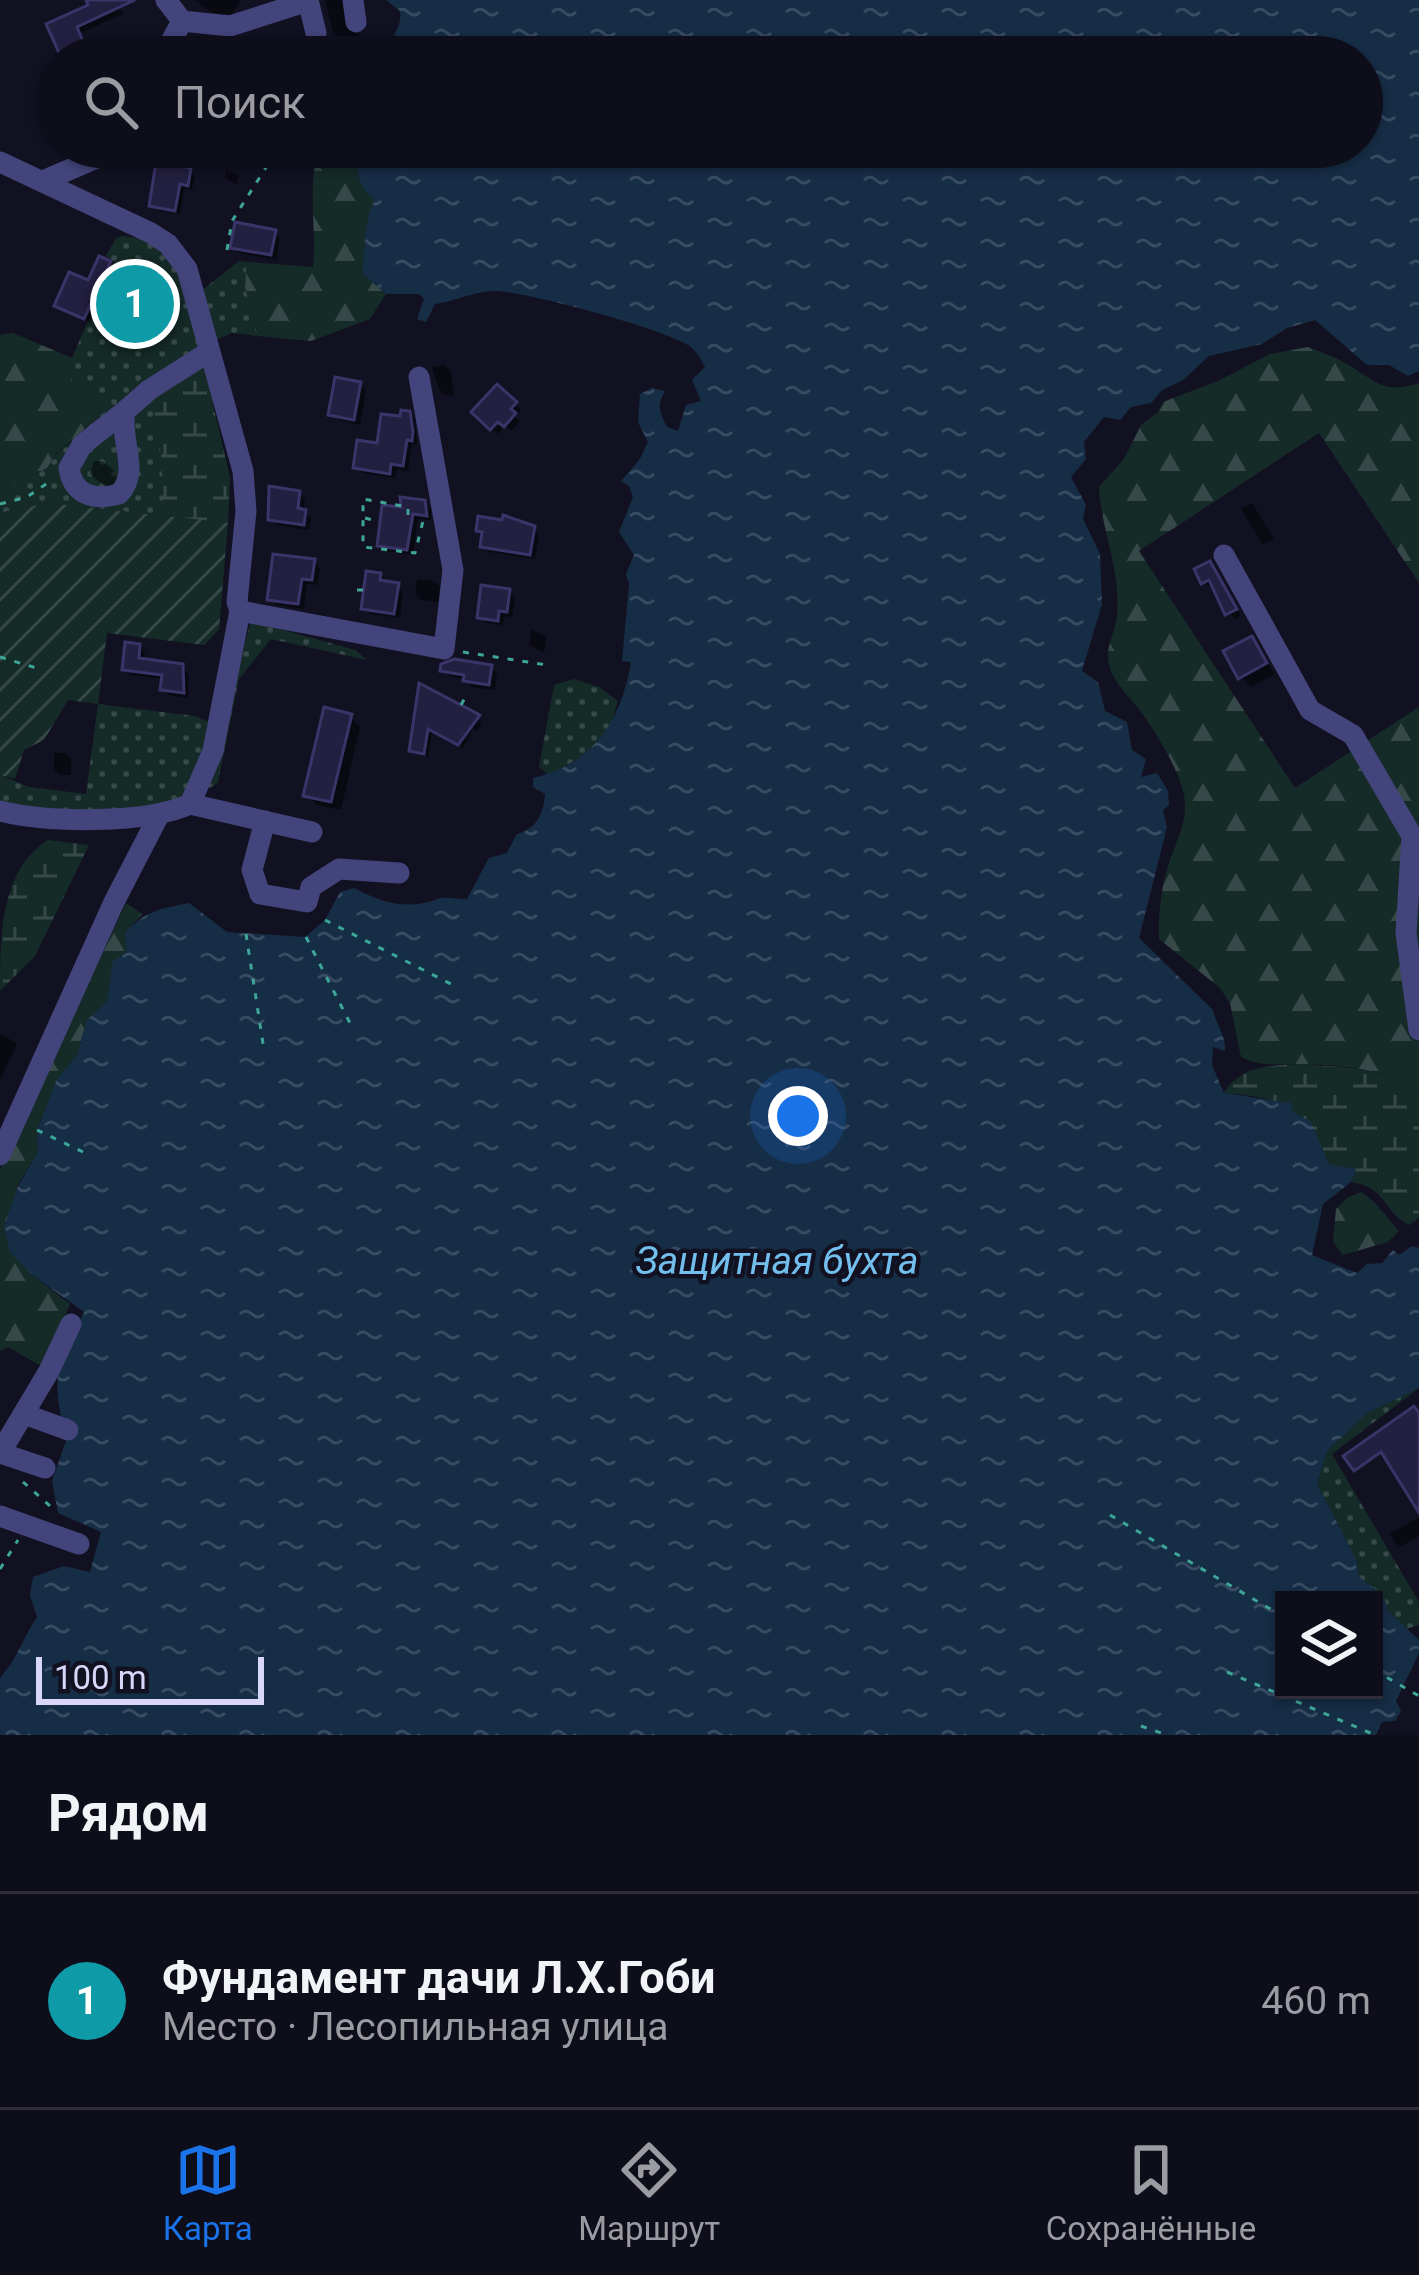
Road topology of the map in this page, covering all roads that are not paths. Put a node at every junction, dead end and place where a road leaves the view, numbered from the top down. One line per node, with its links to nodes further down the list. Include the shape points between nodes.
1 (166, 0): 3 (street)
2 (308, 0): 3 (street, via 230,26); 4 (street)
3 (182, 20): 5 (street)
4 (316, 33)
5 (174, 36)
6 (0, 162): 8 (street)
7 (73, 168): 8 (street)
8 (43, 181): 9 (street, via 168,244 187,269)
9 (207, 353): 11 (street); 13 (street, via 243,471)
10 (418, 377): 13 (street, via 453,570 444,649)
11 (125, 411): 11 (street, via 125,489 87,495 69,468 82,446)
12 (1224, 555): 20 (street, via 1310,710 1353,735 1412,836 1406,933)
13 (240, 611): 14 (street, via 213,751)
14 (190, 804): 16 (street); 17 (street)
15 (0, 811): 16 (street)
16 (158, 817): 21 (street)
17 (266, 821): 18 (street); 19 (street, via 252,870 260,894 307,902 310,886 339,869)
18 (312, 832)
19 (399, 873)
20 (1419, 1030)
21 (0, 1155)
22 (71, 1324): 23 (street)
23 (24, 1414): 24 (street); 25 (street)
24 (68, 1430)
25 (0, 1453): 26 (street)
26 (45, 1468)
27 (0, 1516): 28 (street)
28 (79, 1544)

